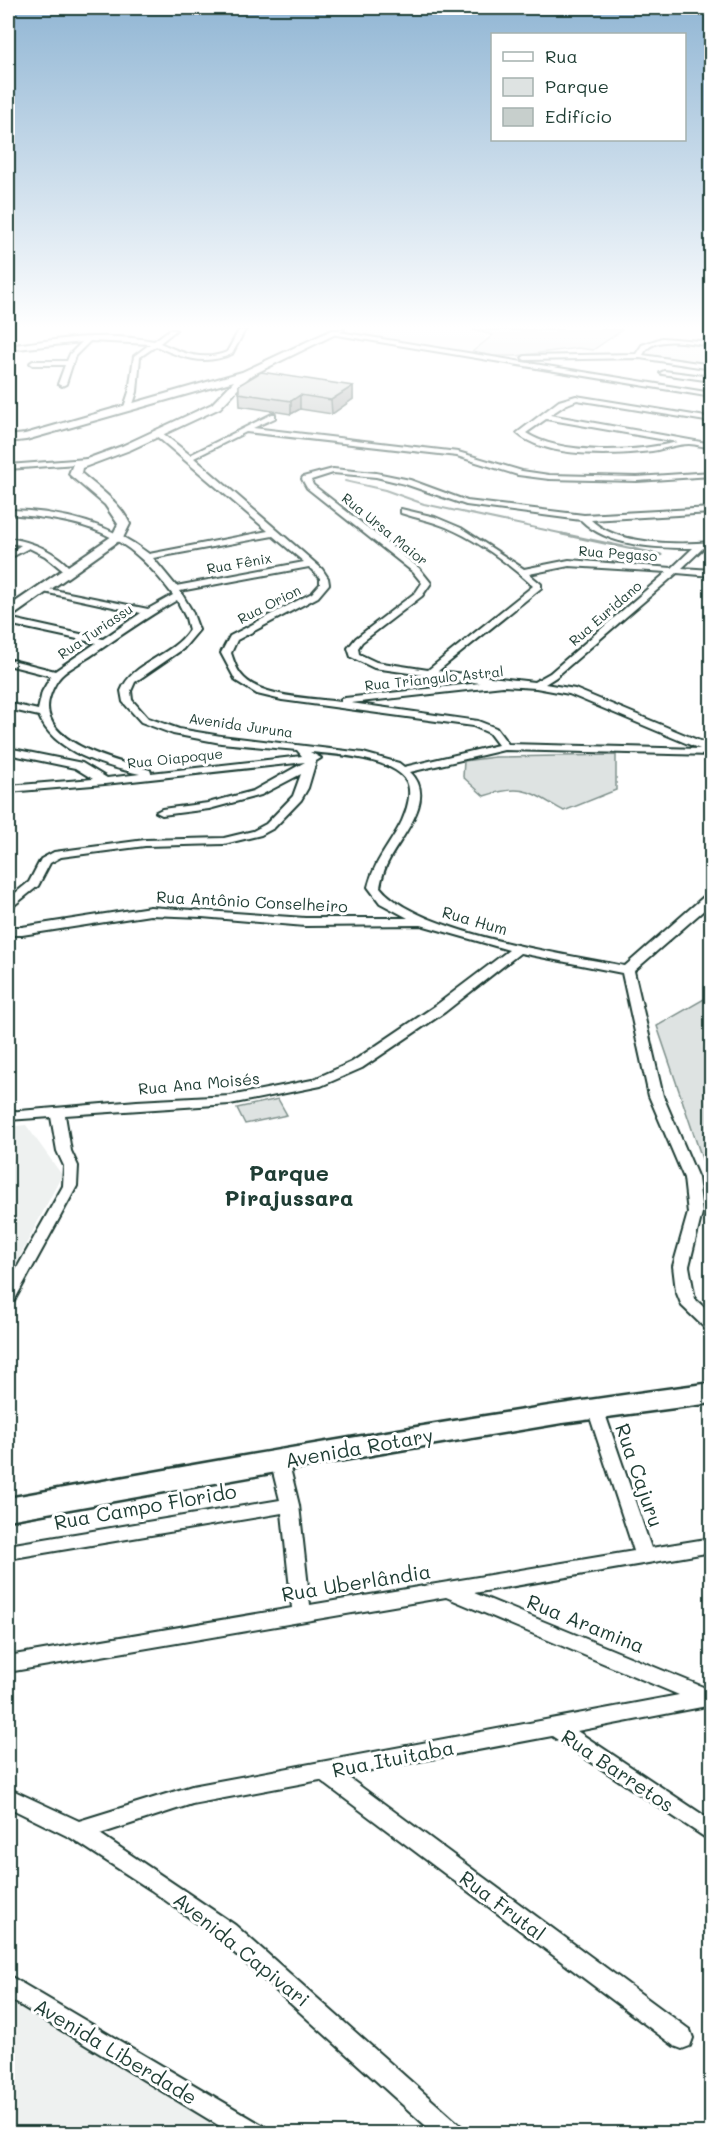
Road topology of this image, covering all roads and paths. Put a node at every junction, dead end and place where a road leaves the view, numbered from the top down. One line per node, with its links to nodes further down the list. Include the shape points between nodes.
1 (50, 430): 7 (main road)
2 (166, 430): 6 (main road)
3 (247, 430): 12 (street); 17 (street, via 458,454 549,477 637,479)
4 (525, 430): 9 (street, via 521,433 547,447 599,451)
5 (620, 430): 8 (street)
6 (158, 434): 12 (street, Rua Orion); 13 (main road)
7 (8, 439)
8 (686, 442): 9 (street); 10 (street)
9 (671, 446): 11 (street)
10 (711, 446)
11 (711, 453)
12 (189, 458): 22 (street, Rua Orion)
13 (87, 461): 15 (street); 23 (main road, via 77,466 75,474 121,516 124,524)
14 (8, 467): 15 (street)
15 (23, 467): 16 (street)
16 (8, 472)
17 (711, 474)
18 (711, 510): 21 (street, Rua Ursa Maior)
19 (404, 511): 35 (street, via 449,525)
20 (8, 512): 23 (street, Avenida Juruna, via 68,519)
21 (584, 518): 27 (street, via 598,531); 44 (street, Rua Ursa Maior, via 466,503 407,482 376,476 333,471 306,479 427,583 419,594 359,640 353,648 354,655 374,665)
22 (274, 533): 30 (street); 32 (street, Rua Orion)
23 (117, 538): 30 (street, Avenida Juruna); 34 (main road)
24 (8, 541): 25 (street)
25 (29, 544): 29 (street); 34 (street, via 44,550)
26 (711, 545): 28 (street)
27 (682, 546): 28 (street); 31 (street)
28 (700, 546): 31 (street, Rua Euridano)
29 (8, 557)
30 (146, 557): 38 (street, Avenida Juruna)
31 (688, 558): 33 (street, Rua Euridano)
32 (310, 564): 38 (street, Rua Fênix); 49 (street, Rua Orion, via 324,578 322,588 233,638 226,653 240,682 253,689)
33 (675, 570): 35 (street, Rua Pegaso, via 569,563); 36 (street, Rua Pegaso); 47 (street, Rua Euridano, via 553,675)
34 (69, 571): 37 (main road)
35 (524, 572): 44 (street, via 538,586 536,590)
36 (711, 573)
37 (42, 589): 39 (street); 40 (main road)
38 (176, 592): 39 (street, Rua Turiassu); 54 (street, Avenida Juruna, via 194,630 186,644 130,682 126,689 128,705 139,717 158,726)
39 (149, 612): 42 (street, Rua Turiassu)
40 (8, 613)
41 (8, 621): 42 (street)
42 (103, 642): 45 (street, Rua Turiassu)
43 (8, 662): 45 (street)
44 (430, 672): 46 (street, Rua Ursa Maior)
45 (57, 674): 52 (street, Rua Turiassu, via 49,686)
46 (502, 683): 47 (street, Rua Triangulo Astral); 48 (street, Rua Triangulo Astral)
47 (536, 685): 56 (street, Rua Triangulo Astral, via 571,691)
48 (392, 696): 49 (street, Rua Triangulo Astral); 51 (street, via 381,705)
49 (328, 702): 51 (street, Rua Orion)
50 (8, 706): 52 (street)
51 (389, 712): 53 (street, Rua Orion, via 489,727 499,734)
52 (43, 714): 58 (street, via 59,735)
53 (504, 747): 56 (street); 61 (street)
54 (300, 748): 57 (street, Avenida Juruna); 59 (street, Avenida Juruna)
55 (8, 751): 60 (street)
56 (711, 751)
57 (345, 754): 59 (street, Rua Oiapoque); 61 (street, Avenida Juruna, via 378,759)
58 (90, 755): 60 (street); 62 (street)
59 (309, 763): 62 (street, Rua Oiapoque); 65 (street, via 275,786 241,798); 67 (street, via 297,798 270,826 257,833 224,841 145,843 58,854 45,861 33,884)
60 (78, 765): 63 (street)
61 (405, 770): 68 (street, via 411,778 414,804 410,818 375,875 374,886 384,900)
62 (157, 775): 63 (street, Rua Oiapoque)
63 (105, 781): 64 (street, Rua Oiapoque)
64 (8, 789)
65 (162, 813)
66 (711, 897): 71 (street)
67 (8, 904)
68 (424, 922): 69 (street, Rua Antônio Conselheiro, via 305,922 150,911); 70 (street, Rua Hum)
69 (8, 931)
70 (518, 949): 71 (street, Rua Hum); 72 (street, Rua Ana Moisés, via 440,1009 357,1065 316,1083 230,1100)
71 (628, 970): 75 (street, via 656,1096 691,1178 695,1213 681,1266 684,1291 688,1302)
72 (57, 1112): 73 (street, Rua Ana Moisés); 74 (street, via 71,1166 70,1186)
73 (8, 1116)
74 (8, 1297)
75 (711, 1325)
76 (711, 1393): 77 (main road, Avenida Rotary)
77 (595, 1408): 78 (main road, Avenida Rotary); 83 (street, Rua Cajuru)
78 (279, 1460): 79 (street); 80 (main road, Avenida Rotary)
79 (290, 1505): 82 (street, Rua Campo Florido); 85 (street)
80 (8, 1509)
81 (711, 1545): 83 (street, Rua Uberlândia)
82 (8, 1552)
83 (645, 1556): 84 (street, Rua Uberlândia)
84 (448, 1590): 85 (street, Rua Uberlândia); 87 (street, Rua Aramina)
85 (302, 1613): 86 (street, Rua Uberlândia)
86 (8, 1664)
87 (710, 1697): 88 (street, Rua Ituitaba)
88 (555, 1727): 89 (street, Rua Ituitaba); 92 (street, Rua Barretos)
89 (324, 1771): 91 (street, Rua Ituitaba, via 192,1795); 94 (street, Rua Frutal)
90 (8, 1797): 91 (street, Avenida Capivari)
91 (78, 1831): 96 (street, Avenida Capivari, via 226,1932)
92 (711, 1833)
93 (8, 1986): 95 (street, Avenida Liberdade)
94 (682, 2038)
95 (256, 2133)
96 (453, 2133)

